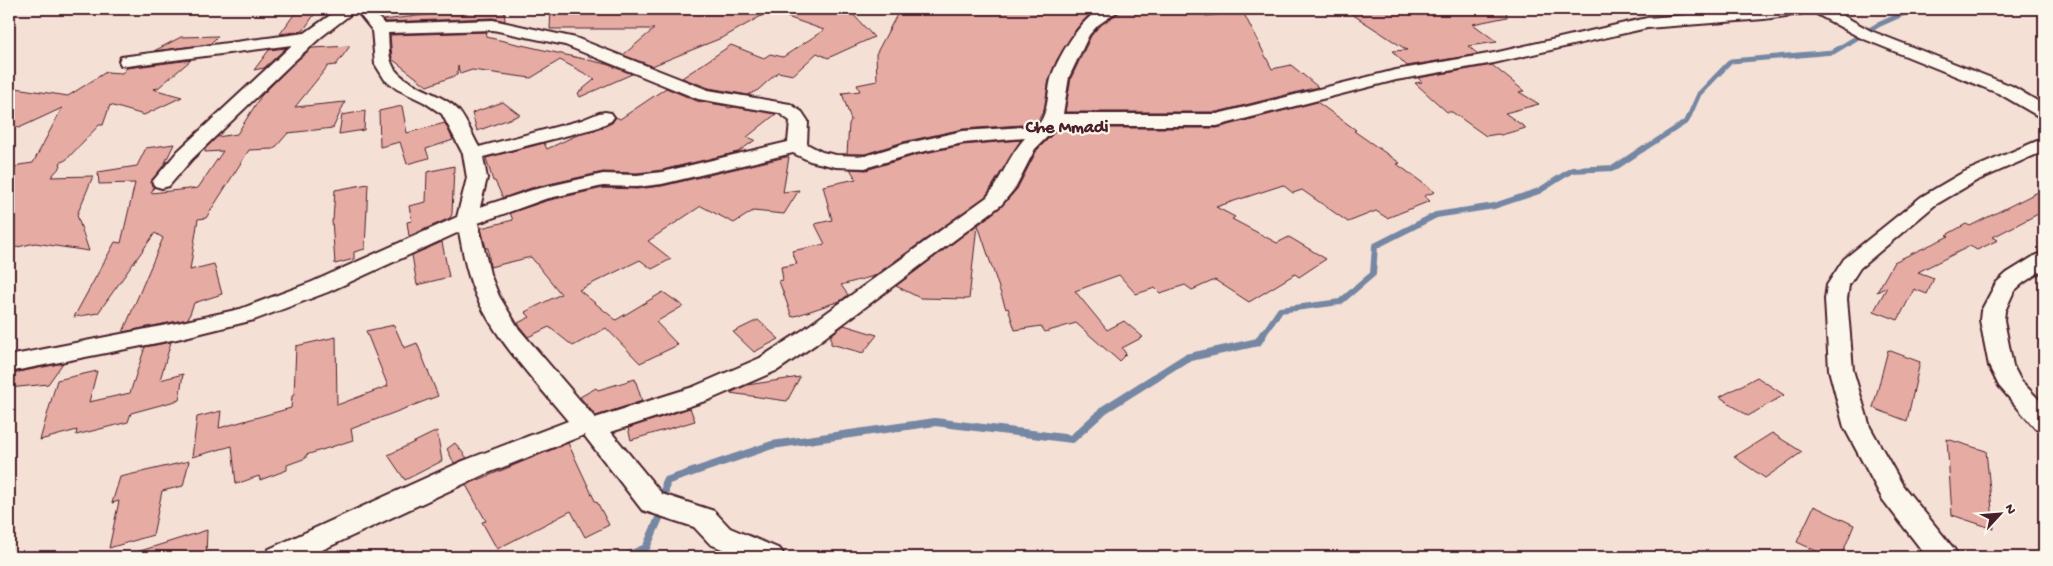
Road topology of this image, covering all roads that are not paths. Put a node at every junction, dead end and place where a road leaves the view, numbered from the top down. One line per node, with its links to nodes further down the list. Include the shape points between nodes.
1 (349, 9): 7 (street)
2 (363, 9): 6 (street)
3 (1113, 9): 11 (street, via 1092,22 1075,46 1060,77)
4 (1800, 9): 11 (street, via 1647,23 1494,58 1396,75 1217,120)
5 (1819, 9): 9 (street, via 1865,34 2006,90)
6 (380, 29): 13 (street, via 493,25 570,41 704,95 784,108 799,121); 14 (street, via 383,64 391,76 449,111)
7 (307, 38): 8 (street); 15 (street, via 187,153)
8 (128, 61)
9 (2044, 112)
10 (605, 117): 14 (street)
11 (1048, 126): 13 (street, via 963,137 865,162 822,158); 20 (street, via 1024,151 1000,196 769,364 702,394)
12 (2044, 144): 23 (street, via 1970,177 1928,201 1856,260 1838,286 1841,370 1857,427 1893,493)
13 (797, 146): 16 (street, via 662,178 596,181 540,194)
14 (473, 154): 16 (street, via 477,178)
15 (162, 182)
16 (467, 220): 18 (street, via 346,276 246,315); 20 (street, via 479,274 510,334)
17 (2044, 260): 19 (street, via 2004,288 1992,320 2001,366 2012,386)
18 (9, 364)
19 (2044, 421)
20 (589, 426): 21 (street, via 473,468); 22 (street, via 652,502 704,519 720,536)
21 (279, 557)
22 (770, 557)
23 (1944, 557)

